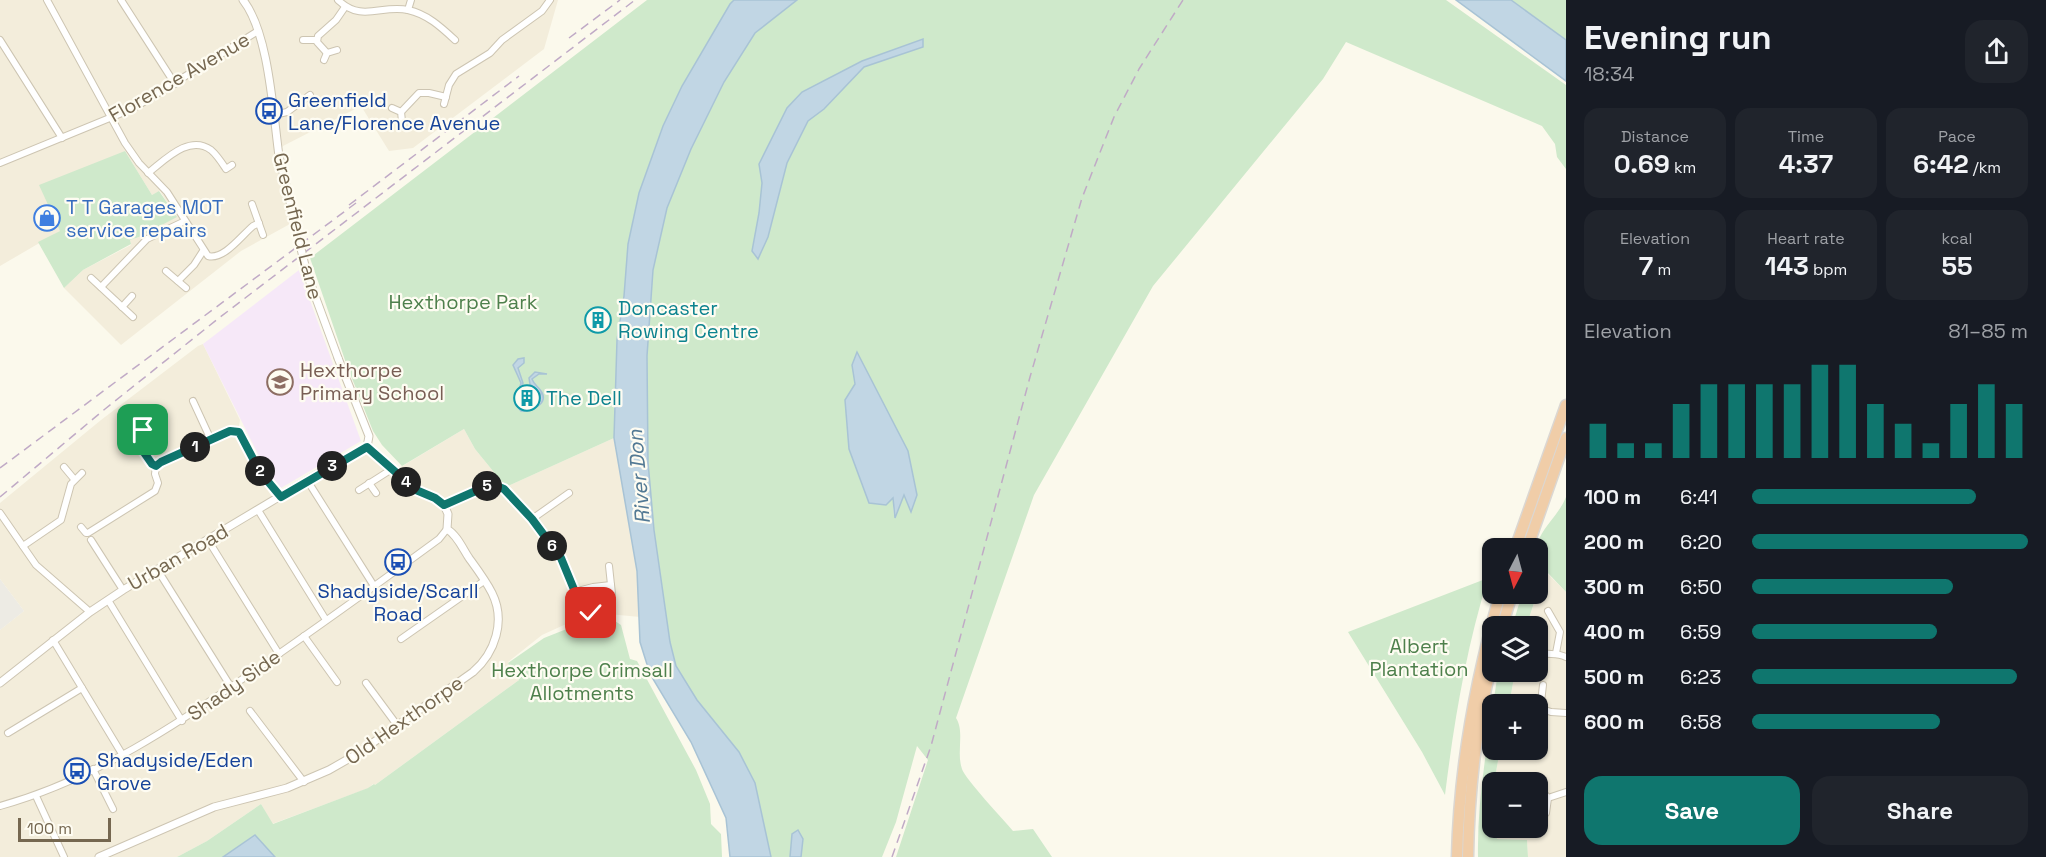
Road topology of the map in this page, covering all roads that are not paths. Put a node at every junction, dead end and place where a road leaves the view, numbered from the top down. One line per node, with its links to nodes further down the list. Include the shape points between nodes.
1 (47, 0): 26 (street)
2 (121, 0): 19 (street)
3 (243, 0): 9 (street, Greenfield Lane)
4 (338, 0): 7 (street)
5 (411, 0): 8 (street)
6 (550, 0): 21 (street, via 490,53 456,74)
7 (345, 7): 8 (street, via 371,13); 14 (street)
8 (408, 10): 10 (street, via 423,15)
9 (258, 31): 19 (street, Florence Avenue); 25 (street, Greenfield Lane)
10 (445, 31): 11 (street); 15 (street)
11 (439, 37)
12 (0, 40): 28 (street)
13 (303, 40): 14 (street)
14 (317, 40): 17 (street)
15 (455, 40)
16 (337, 50): 17 (street)
17 (327, 53): 18 (street)
18 (324, 60)
19 (174, 84): 26 (street, Florence Avenue)
20 (310, 95): 25 (street, via 287,112)
21 (446, 97): 22 (street); 24 (street, via 419,93)
22 (444, 104)
23 (392, 108): 24 (street)
24 (401, 112): 27 (street)
25 (274, 115): 52 (street, Greenfield Lane, bridge, via 279,156 307,274 369,436)
26 (113, 118): 28 (street, Florence Avenue); 31 (street, via 125,143)
27 (402, 121)
28 (62, 138): 29 (street, Florence Avenue)
29 (1, 161)
30 (232, 165): 31 (street, via 226,169 212,151 191,145)
31 (148, 173): 33 (street, via 167,192)
32 (252, 204): 34 (street)
33 (185, 221): 36 (street); 40 (street, via 147,239)
34 (259, 223): 35 (street); 36 (street, via 218,256 208,256)
35 (263, 235)
36 (203, 251): 39 (street)
37 (166, 271): 39 (street)
38 (91, 278): 40 (street)
39 (178, 280): 41 (street)
40 (101, 287): 43 (street)
41 (186, 288)
42 (132, 296): 43 (street)
43 (122, 307): 44 (street)
44 (133, 317)
45 (192, 401): 50 (street)
46 (1566, 405): 70 (highway)
47 (143, 430): 48 (street)
48 (134, 438): 51 (street); 53 (street)
49 (1566, 438): 71 (highway)
50 (212, 440): 53 (street); 63 (street, via 230,431 239,432 260,472)
51 (123, 445)
52 (367, 447): 55 (street); 58 (street, Urban Road)
53 (156, 466): 68 (street, via 155,491 88,533)
54 (64, 467): 57 (street)
55 (392, 469): 59 (street); 64 (street, via 416,490)
56 (82, 473): 57 (street)
57 (74, 479): 74 (street, via 61,520)
58 (307, 480): 63 (street, Urban Road); 79 (street)
59 (369, 483): 60 (street); 61 (street)
60 (359, 490)
61 (376, 493)
62 (569, 493): 67 (street)
63 (281, 497): 65 (street, Urban Road)
64 (444, 505): 67 (street, via 494,485 504,489); 69 (street)
65 (258, 510): 73 (street, Urban Road); 88 (street)
66 (0, 513): 74 (street)
67 (532, 519): 81 (street, via 561,558)
68 (81, 527)
69 (447, 530): 77 (street, Old Hexthorpe); 79 (street, Shady Side)
70 (1519, 538)
71 (1531, 538)
72 (91, 540): 80 (street)
73 (208, 540): 76 (street, Urban Road); 93 (street)
74 (23, 546): 86 (street, via 36,565)
75 (609, 566): 78 (street)
76 (157, 569): 80 (street, Urban Road); 101 (street)
77 (484, 580): 90 (street); 108 (street, Old Hexthorpe, via 493,594 498,622 487,657 473,672)
78 (611, 585): 81 (street); 82 (street)
79 (374, 586): 88 (street, Shady Side)
80 (123, 590): 83 (street, Urban Road)
81 (574, 592): 87 (street, via 583,608)
82 (612, 594)
83 (108, 600): 86 (street, Urban Road); 107 (street)
84 (1497, 604): 120 (highway, via 1470,713 1461,773)
85 (1548, 611): 92 (street, via 1560,632)
86 (90, 612): 91 (street, Urban Road)
87 (591, 613)
88 (326, 620): 89 (street, Shady Side)
89 (304, 636): 93 (street, Shady Side); 96 (street)
90 (401, 639)
91 (53, 640): 98 (street, Urban Road); 102 (street)
92 (1556, 653): 94 (street); 95 (street)
93 (279, 654): 101 (street, Shady Side)
94 (1548, 655)
95 (1566, 657)
96 (337, 682)
97 (1488, 682): 121 (highway, via 1473,773)
98 (0, 683)
99 (366, 683): 108 (street)
100 (1544, 685): 103 (street)
101 (231, 687): 107 (street, Shady Side)
102 (82, 688): 109 (street); 110 (street)
103 (1542, 694)
104 (250, 711): 112 (street)
105 (1548, 711): 106 (street)
106 (1566, 713)
107 (182, 721): 110 (street, Shady Side)
108 (398, 725): 112 (street, Old Hexthorpe, via 346,761)
109 (8, 734)
110 (122, 754): 111 (street, Shady Side)
111 (93, 769): 114 (street, Shady Side); 117 (street)
112 (304, 782): 119 (street, Old Hexthorpe, via 214,807)
113 (1566, 792): 115 (street)
114 (36, 796): 116 (street, Shady Side); 118 (street)
115 (1548, 798)
116 (0, 806)
117 (113, 809)
118 (64, 857)
119 (99, 857)
120 (1457, 857)
121 (1467, 857)

